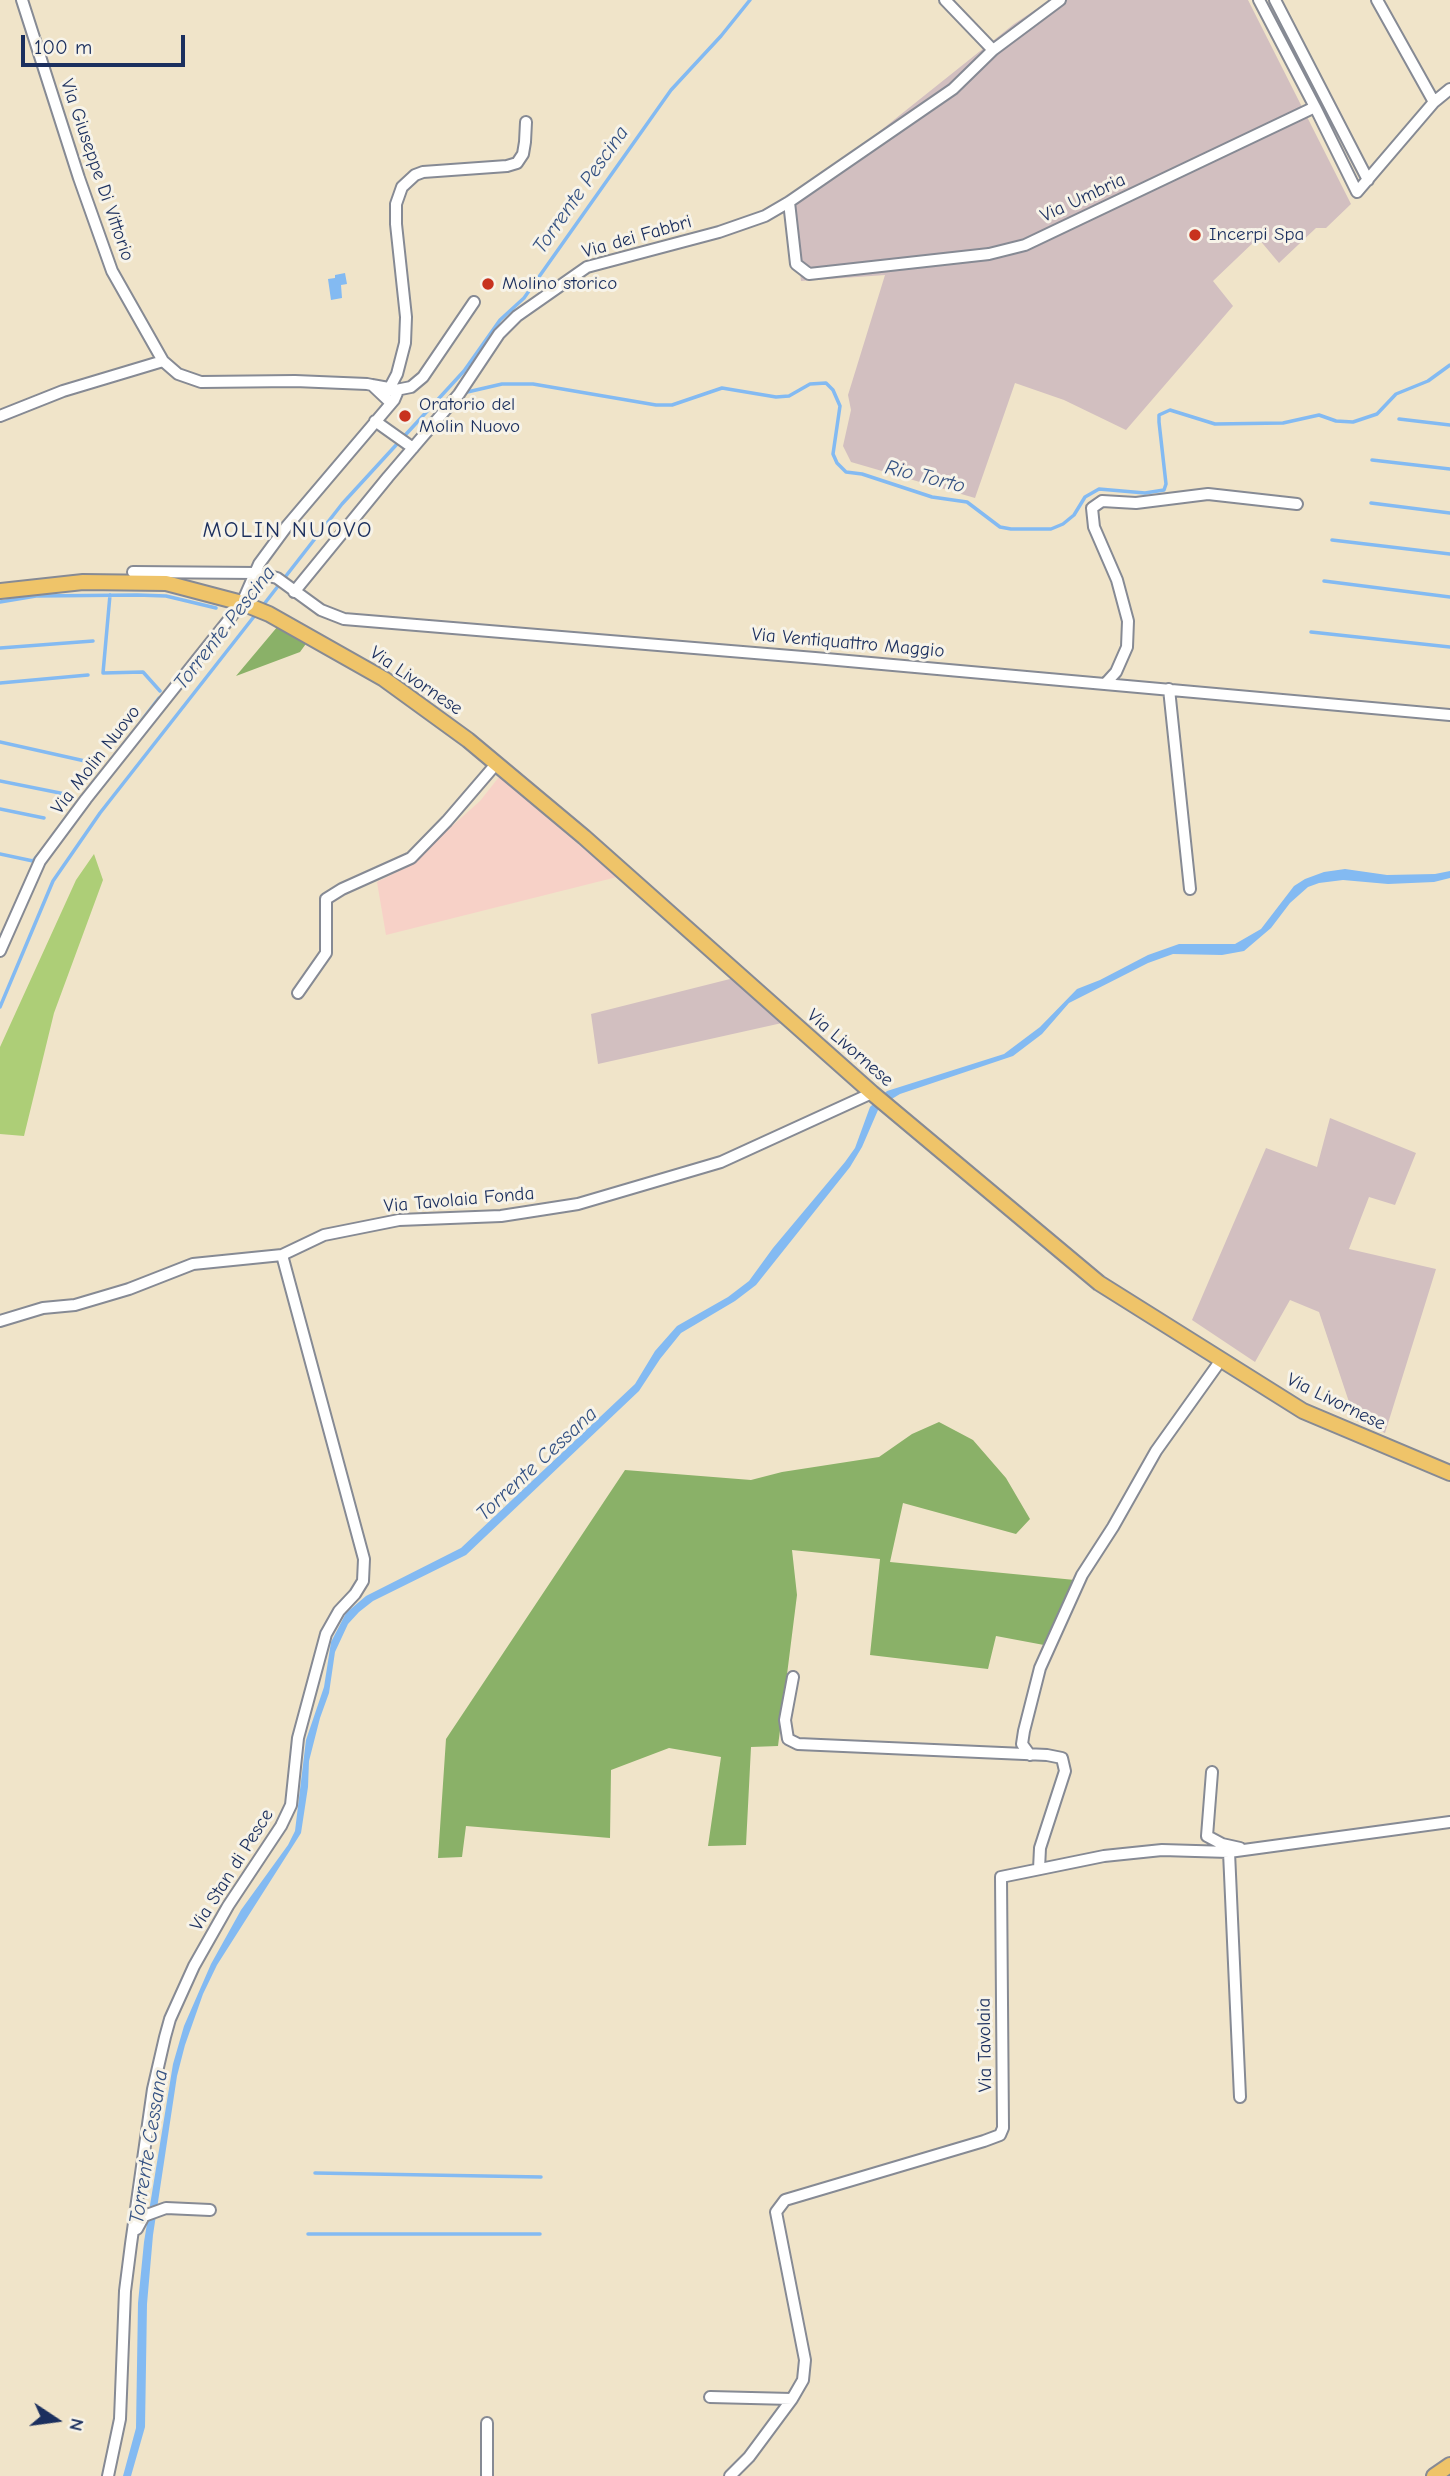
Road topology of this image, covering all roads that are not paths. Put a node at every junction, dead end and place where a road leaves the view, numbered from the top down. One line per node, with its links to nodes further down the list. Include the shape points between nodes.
1 (22, 0): 15 (street, Via Giuseppe Di Vittorio, via 112,271)
2 (945, 0): 7 (street)
3 (1060, 0): 7 (street, Via dei Fabbri)
4 (1259, 0): 10 (street)
5 (1275, 0): 12 (street)
6 (1377, 0): 9 (street)
7 (993, 50): 13 (street, Via dei Fabbri, via 953,89)
8 (1450, 89): 9 (street)
9 (1434, 103): 12 (street)
10 (1315, 107): 12 (street, via 1357,192); 13 (street, Via Umbria, via 1025,245 989,254 809,274 796,264)
11 (526, 122): 16 (street, via 523,154 517,163 423,172 402,187 396,223 405,343)
12 (1368, 180)
13 (789, 202): 19 (street, Via dei Fabbri, via 719,232 587,267 559,285 499,334 459,394)
14 (474, 302): 16 (street, via 423,377)
15 (163, 361): 16 (street, Via Giuseppe Di Vittorio, via 178,374 201,382 370,384); 17 (street, via 63,391)
16 (390, 395): 18 (street, Via Molin Nuovo)
17 (0, 416)
18 (375, 421): 19 (street); 22 (street, Via Molin Nuovo, via 270,549)
19 (411, 446): 23 (street, Via dei Fabbri)
20 (1297, 504): 26 (street, via 1208,494 1136,503 1102,501 1092,508 1094,527 1117,580 1128,621 1126,647 1116,673)
21 (133, 572): 22 (street, Via Ventiquattro Maggio)
22 (256, 573): 23 (street, Via Ventiquattro Maggio, via 277,578); 25 (street, Via Molin Nuovo)
23 (291, 589): 26 (street, Via Ventiquattro Maggio, via 344,619)
24 (0, 591): 25 (main road, Via Livornese, via 83,582 166,583)
25 (248, 605): 29 (main road, Via Livornese, via 384,679); 31 (street, Via Molin Nuovo, via 40,861)
26 (1106, 683): 27 (street, Via Ventiquattro Maggio)
27 (1169, 689): 28 (street, Via Ventiquattro Maggio); 30 (street)
28 (1450, 715)
29 (496, 764): 32 (street, via 411,858 326,899 326,953); 33 (main road, Via Livornese)
30 (1190, 890)
31 (0, 951)
32 (298, 993)
33 (874, 1094): 34 (street, Via Tavolaia Fonda, via 721,1162 578,1204 501,1216 399,1220 324,1235); 36 (main road, Via Livornese, via 1099,1283)
34 (282, 1255): 35 (street, Via Tavolaia Fonda, via 193,1264 75,1306 43,1308); 47 (street, Via Stan di Pesce, via 364,1559 363,1581 326,1634 299,1738 291,1805 194,1966 170,2019 153,2088)
35 (0, 1321)
36 (1220, 1360): 37 (main road, Via Livornese, via 1303,1411); 39 (street, via 1156,1451 1082,1575 1040,1668 1024,1731 1023,1744)
37 (1450, 1473)
38 (793, 1677): 39 (street, via 785,1720 788,1739 798,1744)
39 (1030, 1755): 44 (street, via 1055,1756 1065,1765 1040,1848)
40 (1212, 1772): 42 (street, via 1207,1836)
41 (1450, 1822): 42 (street, Via Tavolaia)
42 (1248, 1849): 43 (street, Via Tavolaia)
43 (1229, 1852): 44 (street, Via Tavolaia, via 1162,1850); 45 (street)
44 (1039, 1869): 49 (street, Via Tavolaia, via 1001,1877 1000,2134 785,2200 776,2212 806,2360 803,2380)
45 (1240, 2097)
46 (210, 2210): 47 (street, via 166,2208 146,2214)
47 (131, 2244): 52 (street, Via Stan di Pesce, via 120,2420)
48 (710, 2397): 49 (street)
49 (792, 2399): 54 (street, Via Tavolaia)
50 (488, 2423): 53 (street)
51 (1450, 2465): 55 (main road)
52 (108, 2476)
53 (487, 2476)
54 (730, 2476)
55 (1434, 2476)

